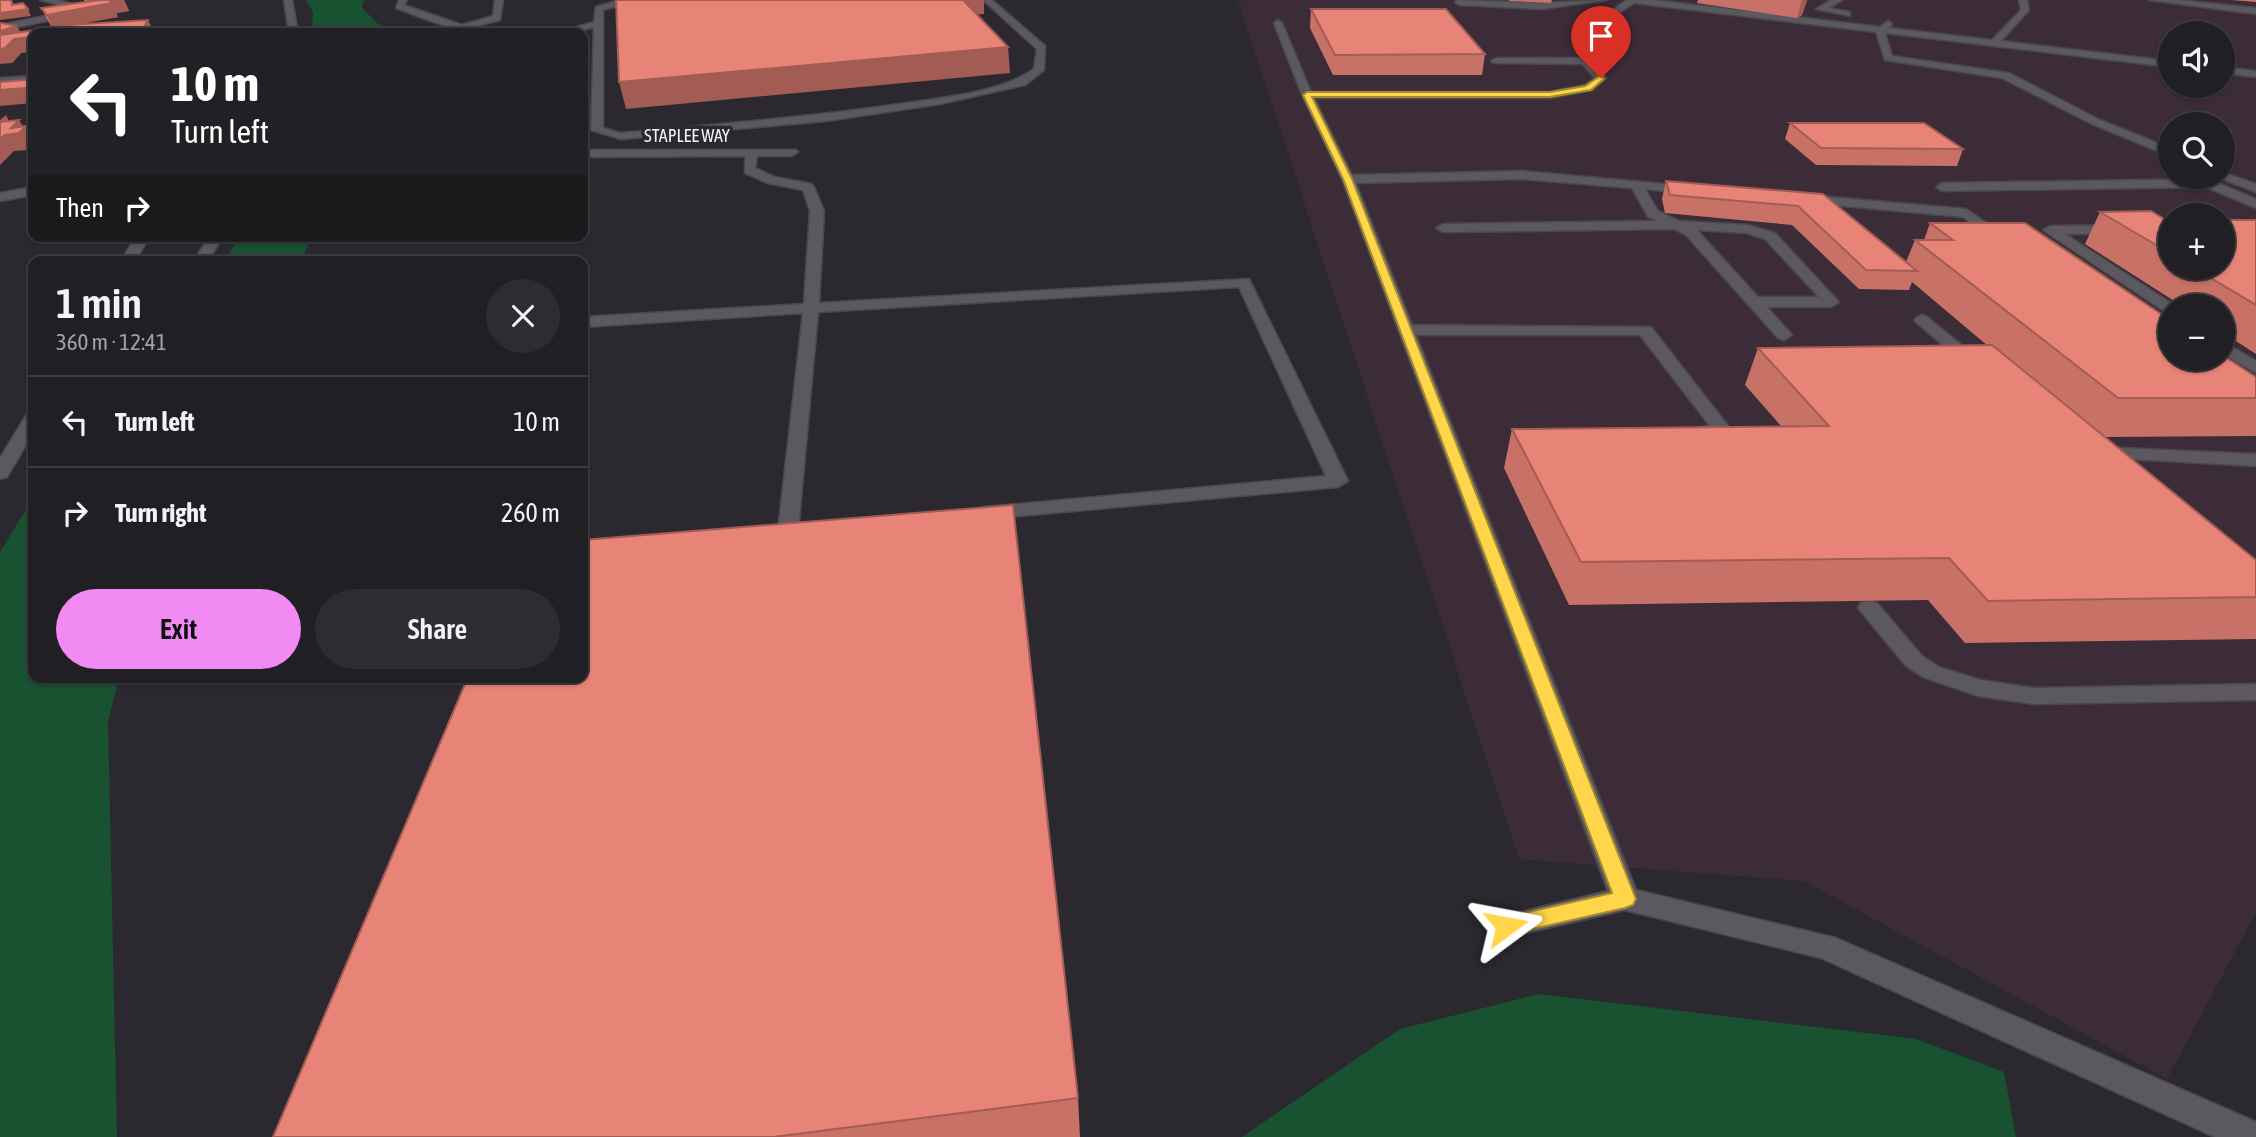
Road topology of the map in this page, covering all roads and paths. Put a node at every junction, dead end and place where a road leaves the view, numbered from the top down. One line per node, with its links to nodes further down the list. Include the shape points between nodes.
1 (44, 0): 15 (street)
2 (288, 0): 23 (street)
3 (403, 0): 21 (street, via 399,6)
4 (499, 0): 21 (street, via 496,18)
5 (634, 0): 19 (street, via 599,9)
6 (987, 0): 19 (street, via 1042,48 1039,70 1021,83 826,118 621,136 597,130)
7 (1602, 0): 12 (street)
8 (1633, 0): 26 (street); 27 (street)
9 (1838, 0): 17 (street, via 1820,9)
10 (2023, 0): 28 (street, via 2025,10)
11 (2152, 0): 16 (street)
12 (1574, 1): 13 (street, via 1542,6)
13 (1459, 2)
14 (83, 4): 15 (street)
15 (72, 5): 22 (street, via 52,17)
16 (2256, 11)
17 (1856, 15)
18 (1867, 17): 26 (street, via 1891,21)
19 (599, 23): 25 (street)
20 (1278, 23): 35 (street)
21 (461, 27): 24 (street)
22 (0, 28)
23 (294, 28)
24 (465, 28)
25 (580, 28)
26 (1880, 31): 28 (street); 36 (street, via 1888,58 2005,75 2096,122)
27 (1584, 33)
28 (1993, 44): 30 (street)
29 (1496, 61): 35 (street, via 1586,61 1601,78 1588,88 1550,95)
30 (2158, 63)
31 (2235, 72): 32 (street)
32 (2256, 74)
33 (28, 79): 34 (street)
34 (0, 81)
35 (1307, 95): 40 (street)
36 (2158, 147)
37 (792, 152): 39 (street, STAPLEE WAY)
38 (588, 153): 39 (street, STAPLEE WAY)
39 (751, 153): 57 (street, via 748,170 808,187 817,211)
40 (1348, 179): 42 (street, via 1522,175); 60 (street)
41 (2235, 179): 44 (street)
42 (1636, 184): 45 (street); 51 (street, via 1653,215)
43 (1941, 187): 50 (street, via 2208,183)
44 (2256, 188)
45 (1706, 191)
46 (28, 192): 48 (street)
47 (1788, 198): 54 (street, via 1965,213)
48 (0, 199): 49 (street)
49 (28, 201)
50 (2256, 204)
51 (1676, 225): 52 (street); 55 (street, via 1690,232); 55 (street, via 1748,229 1770,236 1831,302)
52 (1443, 228)
53 (2158, 229): 56 (street, via 2050,230)
54 (2011, 245)
55 (1755, 302): 61 (street)
56 (2158, 302)
57 (811, 309): 59 (street); 71 (street, via 1244,282 1338,481); 73 (street)
58 (1922, 320): 64 (street)
59 (588, 322)
60 (1406, 330): 66 (street, via 1645,330 1723,431); 77 (street)
61 (1784, 335)
62 (2235, 354): 63 (street)
63 (2256, 368)
64 (1986, 373)
65 (28, 426): 69 (street)
66 (1681, 432)
67 (28, 440): 69 (street)
68 (2256, 460): 70 (street, via 2081,452)
69 (5, 465)
70 (2102, 470)
71 (964, 515)
72 (812, 529): 73 (street)
73 (788, 531): 74 (street)
74 (764, 533)
75 (1869, 608): 76 (street, via 1914,661 1931,672 1978,688 2034,696)
76 (2256, 692)
77 (1625, 899): 78 (street); 79 (street, via 1826,947)
78 (1506, 926)
79 (2252, 1137)

